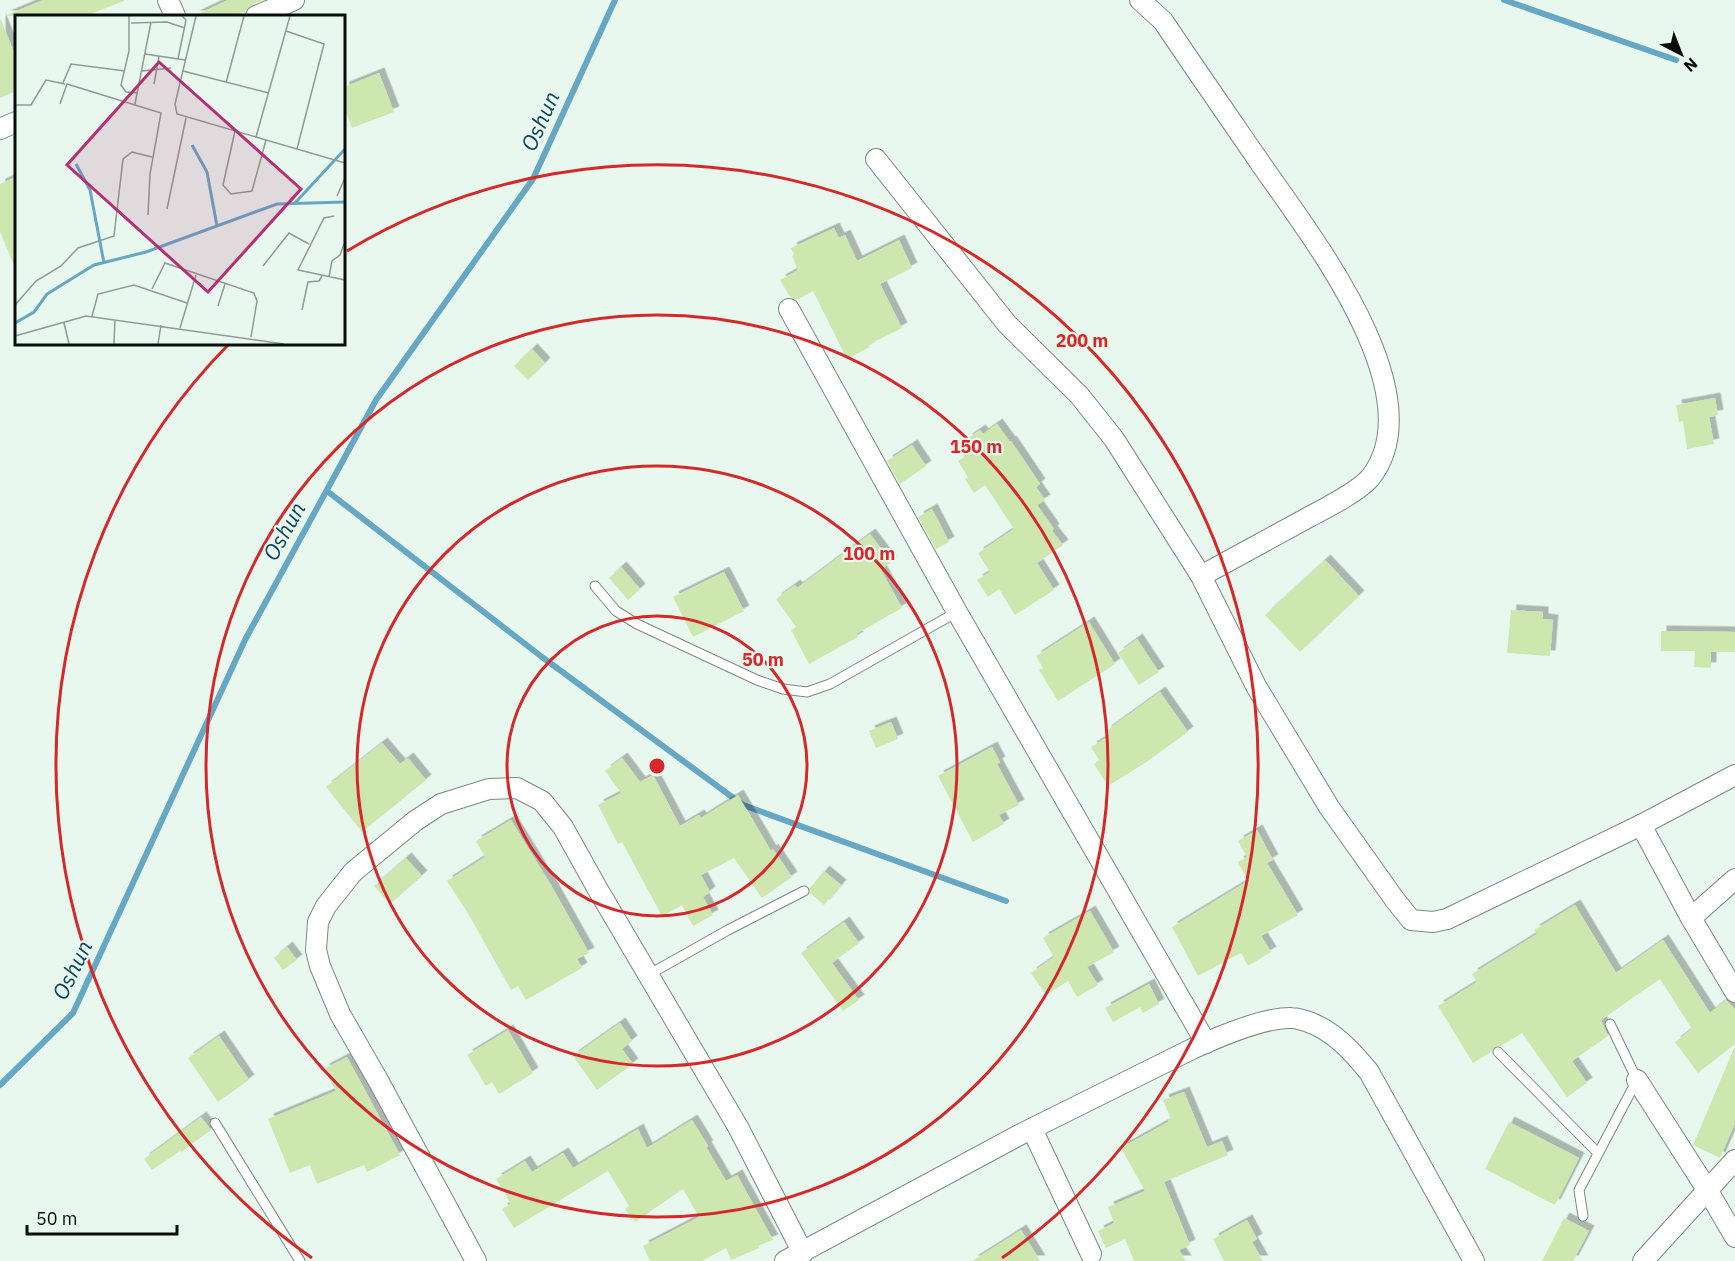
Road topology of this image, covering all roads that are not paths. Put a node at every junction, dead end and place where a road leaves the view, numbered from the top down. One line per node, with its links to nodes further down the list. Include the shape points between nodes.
1 (168, 0): 4 (street)
2 (294, 0): 5 (street)
3 (1140, 0): 10 (street, via 1163,21 1335,272 1366,330 1386,385 1389,431 1382,461 1368,480 1339,501)
4 (175, 15)
5 (258, 15)
6 (15, 122): 7 (street)
7 (0, 129)
8 (876, 159): 10 (street, via 1007,324 1079,395 1114,439)
9 (789, 309): 12 (street)
10 (1201, 576): 14 (street, via 1256,686 1329,807 1411,920 1447,919)
11 (595, 586): 12 (lane, via 616,611 637,624 757,680 807,692 830,684)
12 (957, 612): 21 (street)
13 (1735, 775): 14 (street)
14 (1641, 825): 17 (street)
15 (1735, 879): 17 (street)
16 (804, 891): 18 (lane)
17 (1691, 918): 19 (street)
18 (648, 975): 32 (street, via 738,1127); 34 (street, via 563,827 542,801 517,788 489,789 441,804 415,820 353,872 326,906 318,922 316,950 336,1004)
19 (1735, 992)
20 (1610, 1024): 23 (lane)
21 (1206, 1043): 25 (street); 35 (street, via 1270,1020 1294,1017 1312,1023 1340,1041 1370,1072)
22 (1498, 1052): 26 (lane)
23 (1638, 1080): 26 (lane); 28 (street)
24 (215, 1124): 33 (lane)
25 (1032, 1129): 31 (street); 32 (street)
26 (1599, 1152): 29 (lane, via 1579,1190)
27 (1735, 1160): 28 (street)
28 (1708, 1191): 30 (street); 36 (street)
29 (1583, 1216)
30 (1735, 1237)
31 (1091, 1254)
32 (794, 1257)
33 (300, 1261)
34 (476, 1261)
35 (1474, 1261)
36 (1643, 1261)

